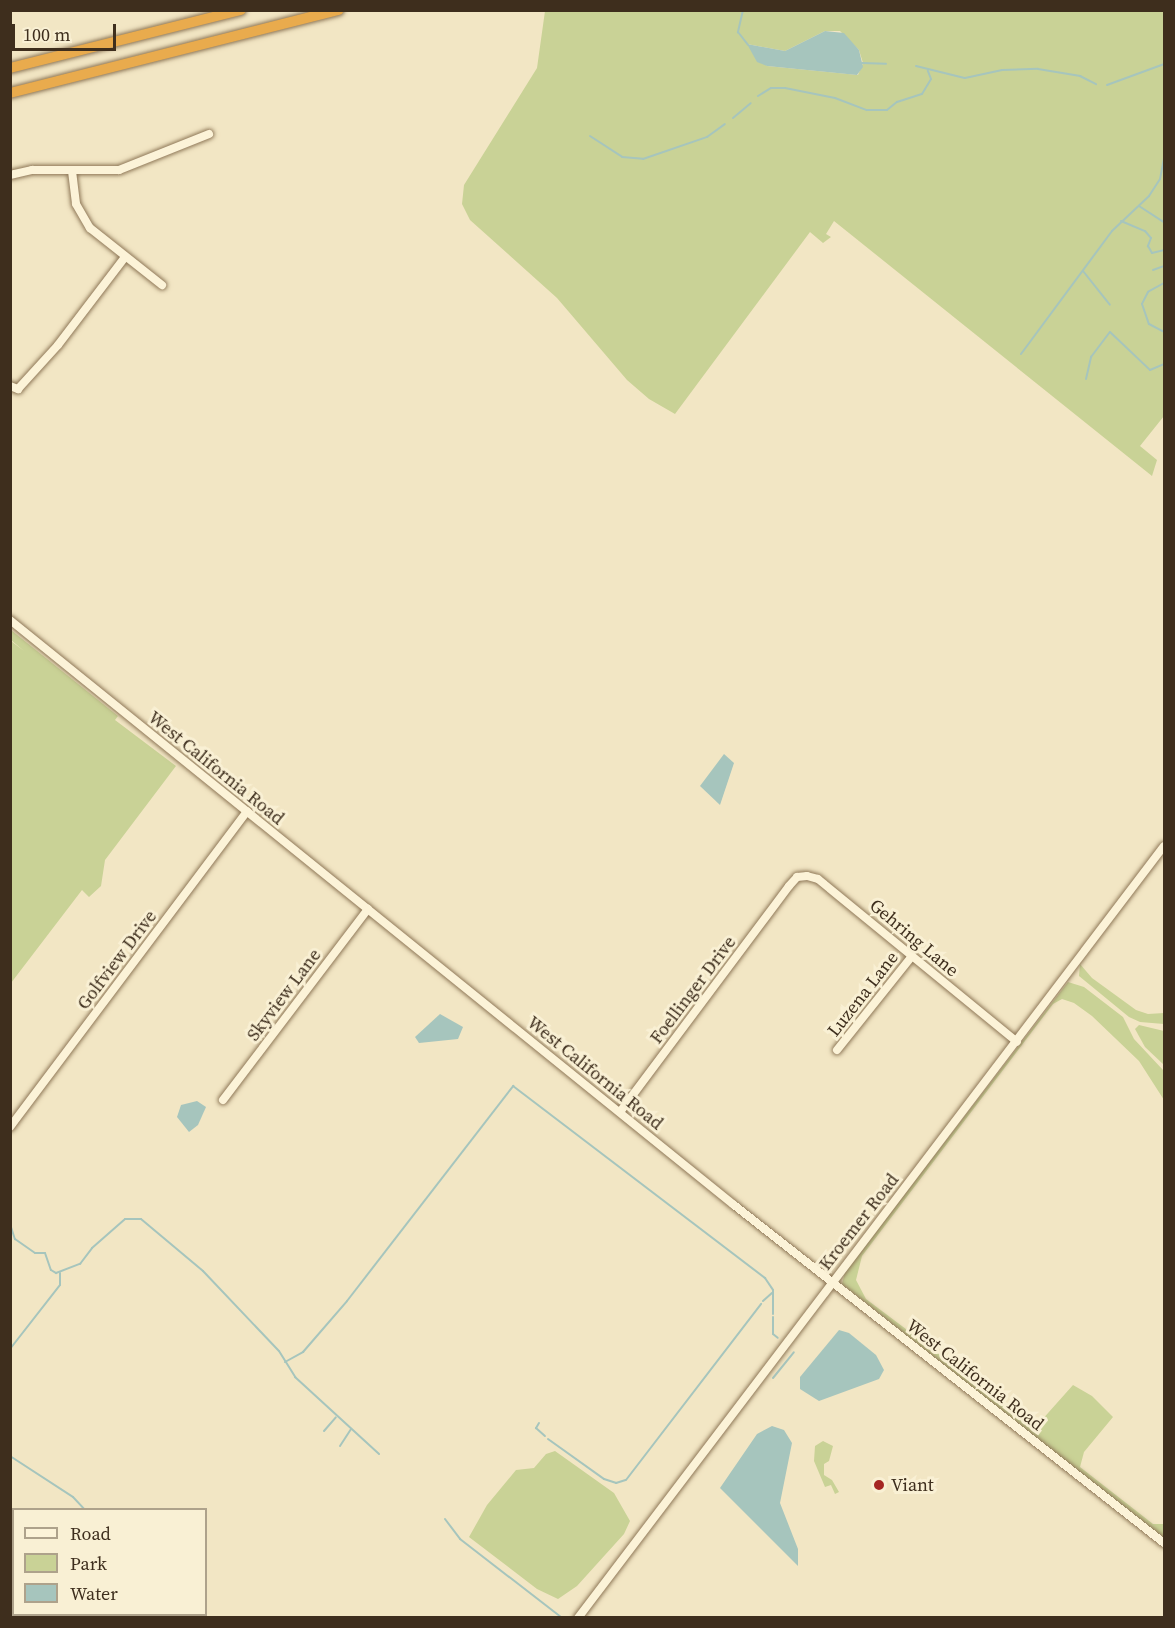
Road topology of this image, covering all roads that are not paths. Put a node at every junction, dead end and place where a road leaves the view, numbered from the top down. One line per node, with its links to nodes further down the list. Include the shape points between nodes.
1 (241, 10): 3 (highway)
2 (339, 10): 4 (highway)
3 (10, 68)
4 (10, 93)
5 (209, 134): 6 (street, via 128,167)
6 (72, 171): 7 (street); 8 (street, via 76,204 85,222)
7 (10, 175)
8 (124, 257): 9 (street); 10 (street, via 58,345)
9 (162, 285)
10 (14, 388)
11 (10, 620): 12 (street, West California Road)
12 (247, 812): 15 (street, West California Road); 21 (street, Golfview Drive)
13 (1164, 846): 17 (street, Kroemer Road)
14 (789, 886): 16 (street, Gehring Lane, via 797,878 818,879); 20 (street, Foellinger Drive)
15 (368, 909): 19 (street, Skyview Lane); 20 (street, West California Road)
16 (912, 956): 17 (street, Gehring Lane); 18 (street, Luzena Lane)
17 (1017, 1042): 22 (street, Kroemer Road)
18 (837, 1050)
19 (223, 1100)
20 (620, 1112): 22 (street, West California Road)
21 (10, 1127)
22 (832, 1282): 23 (street, West California Road); 24 (street, Kroemer Road)
23 (1164, 1543)
24 (578, 1617)

